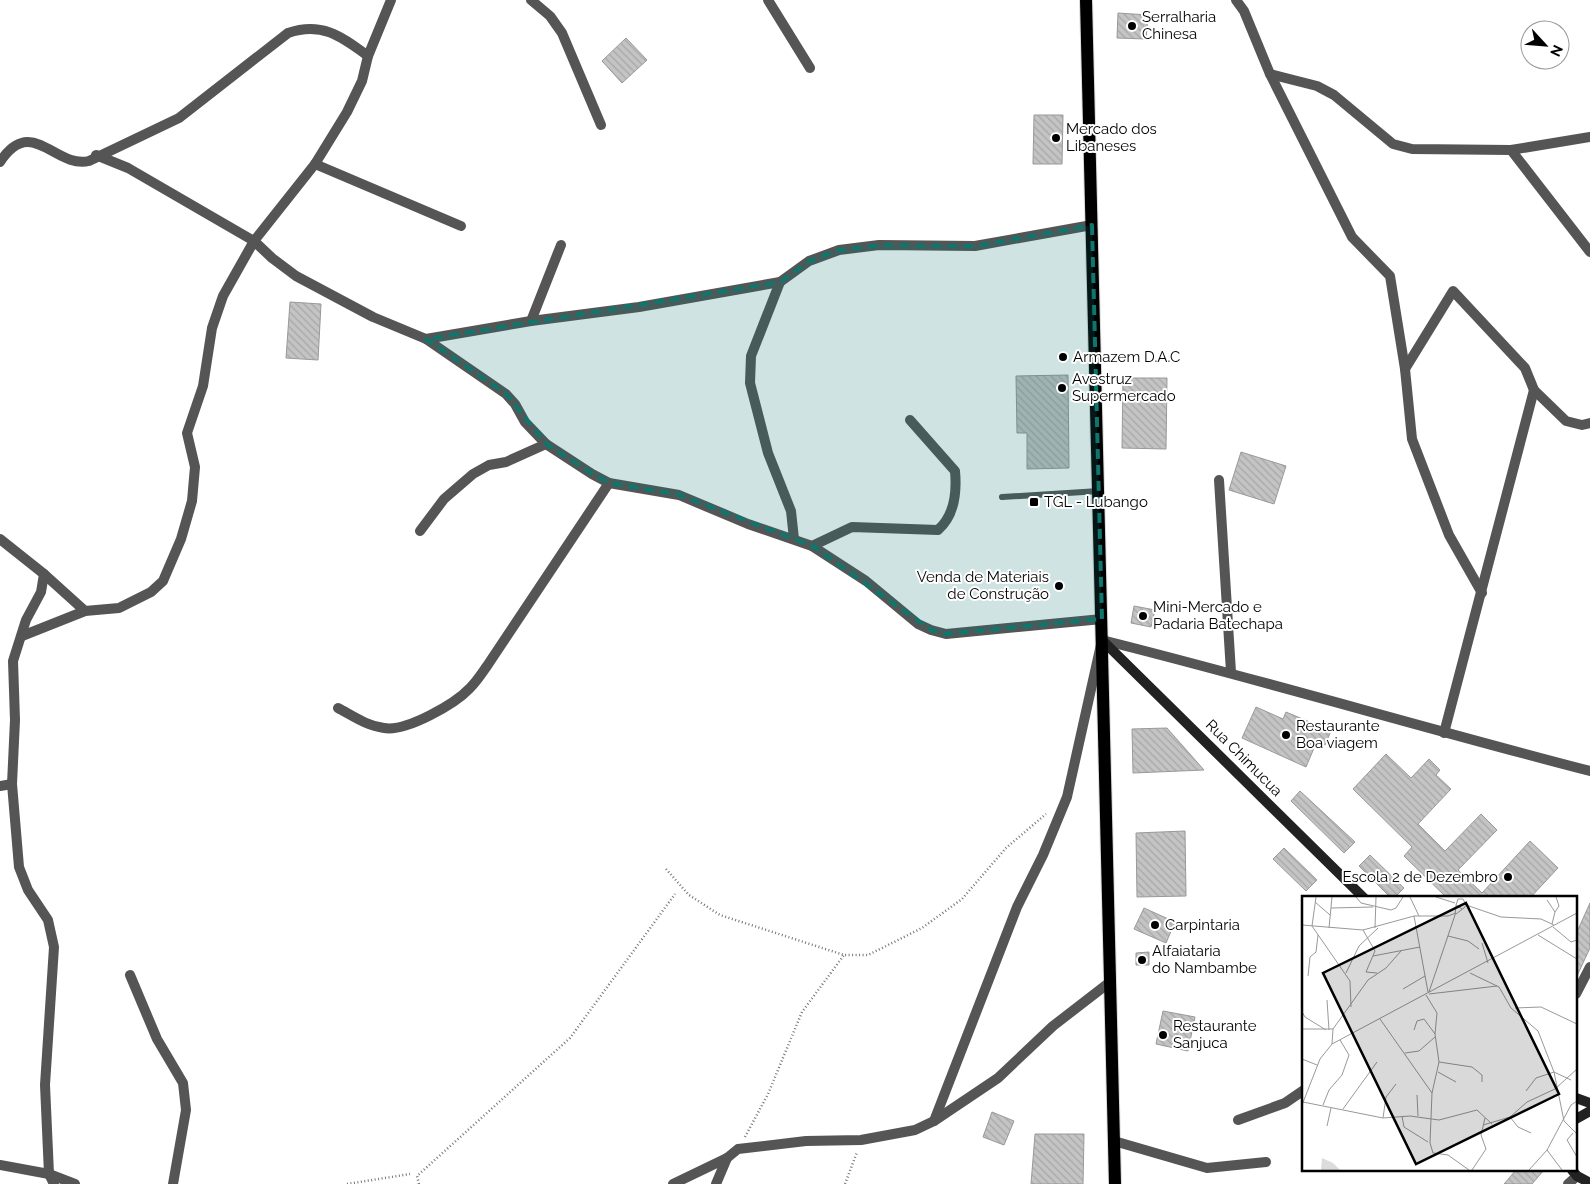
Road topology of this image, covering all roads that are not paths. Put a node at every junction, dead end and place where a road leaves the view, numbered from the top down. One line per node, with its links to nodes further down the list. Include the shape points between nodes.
1 (391, 0): 6 (street)
2 (531, 0): 9 (street, via 550,16 562,33)
3 (768, 0): 7 (street)
4 (1086, 0): 16 (main road)
5 (1236, 0): 8 (street, via 1244,11)
6 (368, 56): 12 (street, via 346,39 320,29 304,28 288,33 178,118); 14 (street, via 362,81 348,112)
7 (810, 68)
8 (1270, 74): 11 (street, via 1316,86 1334,95 1393,144 1412,149); 23 (street, via 1352,237 1390,276)
9 (601, 125)
10 (1590, 137): 11 (street)
11 (1511, 150): 19 (street)
12 (96, 155): 13 (street, via 82,162 70,160 40,143 32,142 20,144); 17 (street, via 114,160)
13 (0, 162)
14 (315, 164): 15 (street); 17 (street)
15 (461, 226)
16 (1092, 226): 20 (street, via 975,246 879,244 839,250 809,262); 30 (main road)
17 (254, 240): 22 (street, via 296,276 373,317); 38 (street, via 223,296 212,328 207,368 187,433 195,467 192,501 164,581 151,592 119,608)
18 (561, 245): 21 (street)
19 (1590, 252)
20 (780, 282): 21 (street, via 639,307); 34 (street, via 751,356 750,383 768,452 791,511)
21 (530, 321): 22 (street)
22 (426, 339): 27 (street, via 506,394 525,422)
23 (1405, 369): 24 (street, via 1453,290 1525,368); 37 (street, via 1412,439 1449,535)
24 (1534, 390): 26 (street, via 1566,421 1582,425); 37 (street)
25 (910, 420): 35 (street, via 956,471 952,509 947,522 938,530 852,527)
26 (1590, 423)
27 (546, 444): 29 (street); 32 (street, via 473,474 444,499)
28 (1219, 480): 42 (street)
29 (609, 482): 34 (street, via 678,495); 43 (street, via 470,688 418,722 386,729 365,723)
30 (1099, 491): 31 (lane); 39 (main road)
31 (1002, 497)
32 (420, 531)
33 (0, 539): 36 (street)
34 (794, 539): 35 (street)
35 (812, 546): 39 (street, via 866,582 918,624 946,634)
36 (44, 574): 38 (street); 40 (street, via 41,592 26,620)
37 (1482, 593): 44 (street)
38 (85, 611): 40 (street)
39 (1102, 619): 41 (main road)
40 (22, 636): 46 (street, via 13,661)
41 (1102, 640): 42 (street); 48 (street, Rua Chimucua); 51 (main road); 59 (street, via 1067,797 1018,907)
42 (1232, 672): 44 (street)
43 (338, 708)
44 (1444, 733): 45 (street)
45 (1590, 770)
46 (12, 784): 47 (street); 65 (street, via 19,867 28,890 48,920 54,947 45,1085)
47 (0, 786)
48 (1362, 896)
49 (1590, 968): 52 (street)
50 (130, 975): 68 (street, via 157,1039 184,1084 186,1110)
51 (1110, 982): 59 (street, via 1053,1026 998,1078); 60 (main road)
52 (1578, 990)
53 (1302, 1091): 58 (street, via 1286,1103)
54 (1578, 1099): 55 (street)
55 (1590, 1103)
56 (1590, 1111): 57 (street)
57 (1578, 1117)
58 (1238, 1120)
59 (934, 1121): 61 (street, via 915,1130 861,1140 806,1140 738,1149)
60 (1114, 1141): 62 (street, via 1208,1168); 71 (main road)
61 (727, 1158): 69 (street); 70 (street)
62 (1266, 1162)
63 (0, 1165): 65 (street)
64 (1574, 1173): 66 (street); 72 (street)
65 (51, 1179): 67 (street)
66 (1590, 1183)
67 (75, 1184)
68 (173, 1184)
69 (673, 1184)
70 (716, 1184)
71 (1115, 1184)
72 (1568, 1184)

